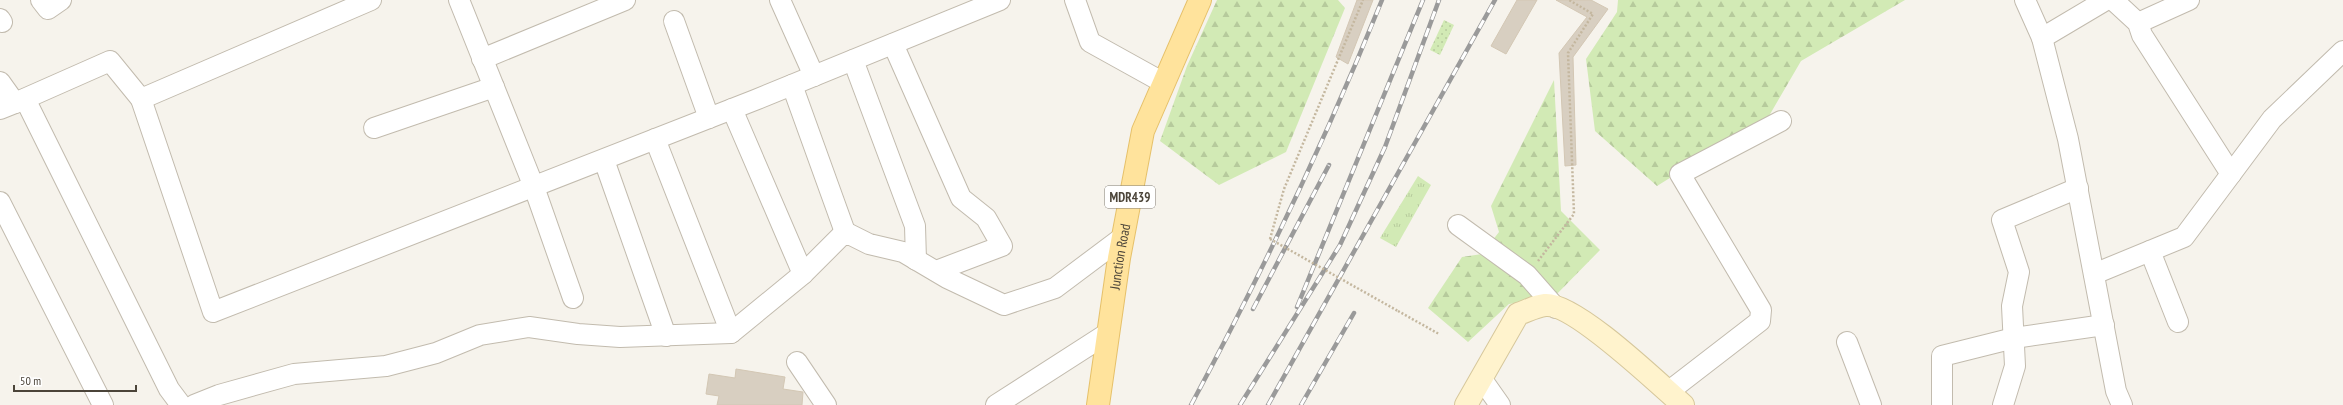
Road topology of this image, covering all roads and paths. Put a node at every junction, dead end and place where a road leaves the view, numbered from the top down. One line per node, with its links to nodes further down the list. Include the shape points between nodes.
1 (41, 0): 2 (street, via 48,10)
2 (61, 0)
3 (371, 0): 29 (street)
4 (459, 0): 22 (street)
5 (625, 0): 22 (street)
6 (780, 0): 24 (street)
7 (1000, 0): 16 (street)
8 (1075, 0): 26 (street, via 1090,42)
9 (1200, 0): 26 (main road, Junction Road / MDR439)
10 (1363, 0): 56 (path, bridge, via 1284,189 1270,239)
11 (1569, 0): 49 (path, via 1593,14 1568,53 1574,214)
12 (2025, 0): 19 (street)
13 (2106, 0): 19 (street)
14 (2114, 0): 18 (street)
15 (2189, 0): 18 (street)
16 (975, 5): 20 (street)
17 (674, 21): 32 (street)
18 (2138, 23): 37 (street, via 2142,34)
19 (2042, 38): 39 (street)
20 (893, 44): 23 (street); 46 (street, via 961,198 986,218 1002,246)
21 (2343, 51): 37 (street, via 2272,119)
22 (482, 59): 28 (street)
23 (853, 60): 24 (street); 45 (street, via 915,226)
24 (814, 76): 27 (street)
25 (0, 82): 30 (street)
26 (1164, 83): 43 (main road, Junction Road / MDR439, via 1143,131)
27 (792, 85): 31 (street); 42 (street)
28 (494, 87): 34 (street); 38 (street)
29 (141, 99): 30 (street, via 110,61); 38 (street, via 213,312)
30 (13, 104): 65 (street, via 169,389)
31 (732, 109): 32 (street); 47 (street)
32 (709, 118): 35 (street)
33 (1781, 121): 62 (street, via 1680,174 1761,310 1760,321)
34 (374, 128)
35 (655, 140): 36 (street); 54 (street)
36 (604, 160): 38 (street); 57 (street)
37 (2231, 174): 44 (street, via 2184,237)
38 (534, 187): 50 (street)
39 (2078, 188): 48 (street); 58 (street, via 2002,220 2019,272 2012,306)
40 (0, 202): 64 (street)
41 (1458, 225): 49 (street)
42 (845, 232): 45 (street, via 869,244 903,252); 47 (street)
43 (1123, 237): 46 (street, via 1055,288 1004,305); 55 (main road, Junction Road / MDR439)
44 (2150, 251): 48 (street); 52 (street)
45 (916, 260): 46 (street)
46 (936, 271)
47 (803, 274): 54 (street)
48 (2094, 274): 53 (street)
49 (1527, 275): 51 (street)
50 (573, 298)
51 (1556, 308): 61 (main road, via 1546,305 1518,314); 62 (main road, via 1564,310 1618,347)
52 (2178, 322)
53 (2104, 325): 58 (street); 63 (street)
54 (731, 333): 57 (street)
55 (1108, 333): 68 (street); 69 (main road, Junction Road / MDR439)
56 (1439, 334)
57 (666, 336): 66 (street, via 578,334 529,327 480,335 436,353 386,366 294,374 219,395)
58 (2014, 338): 73 (street, via 1942,356); 74 (street, via 2015,366)
59 (1848, 342): 72 (street)
60 (797, 362): 67 (street)
61 (1481, 378): 70 (main road); 71 (street)
62 (1675, 398)
63 (2115, 400)
64 (103, 405)
65 (181, 405)
66 (194, 405)
67 (826, 405)
68 (996, 405)
69 (1098, 405)
70 (1466, 405)
71 (1500, 405)
72 (1870, 405)
73 (1942, 405)
74 (2003, 405)

